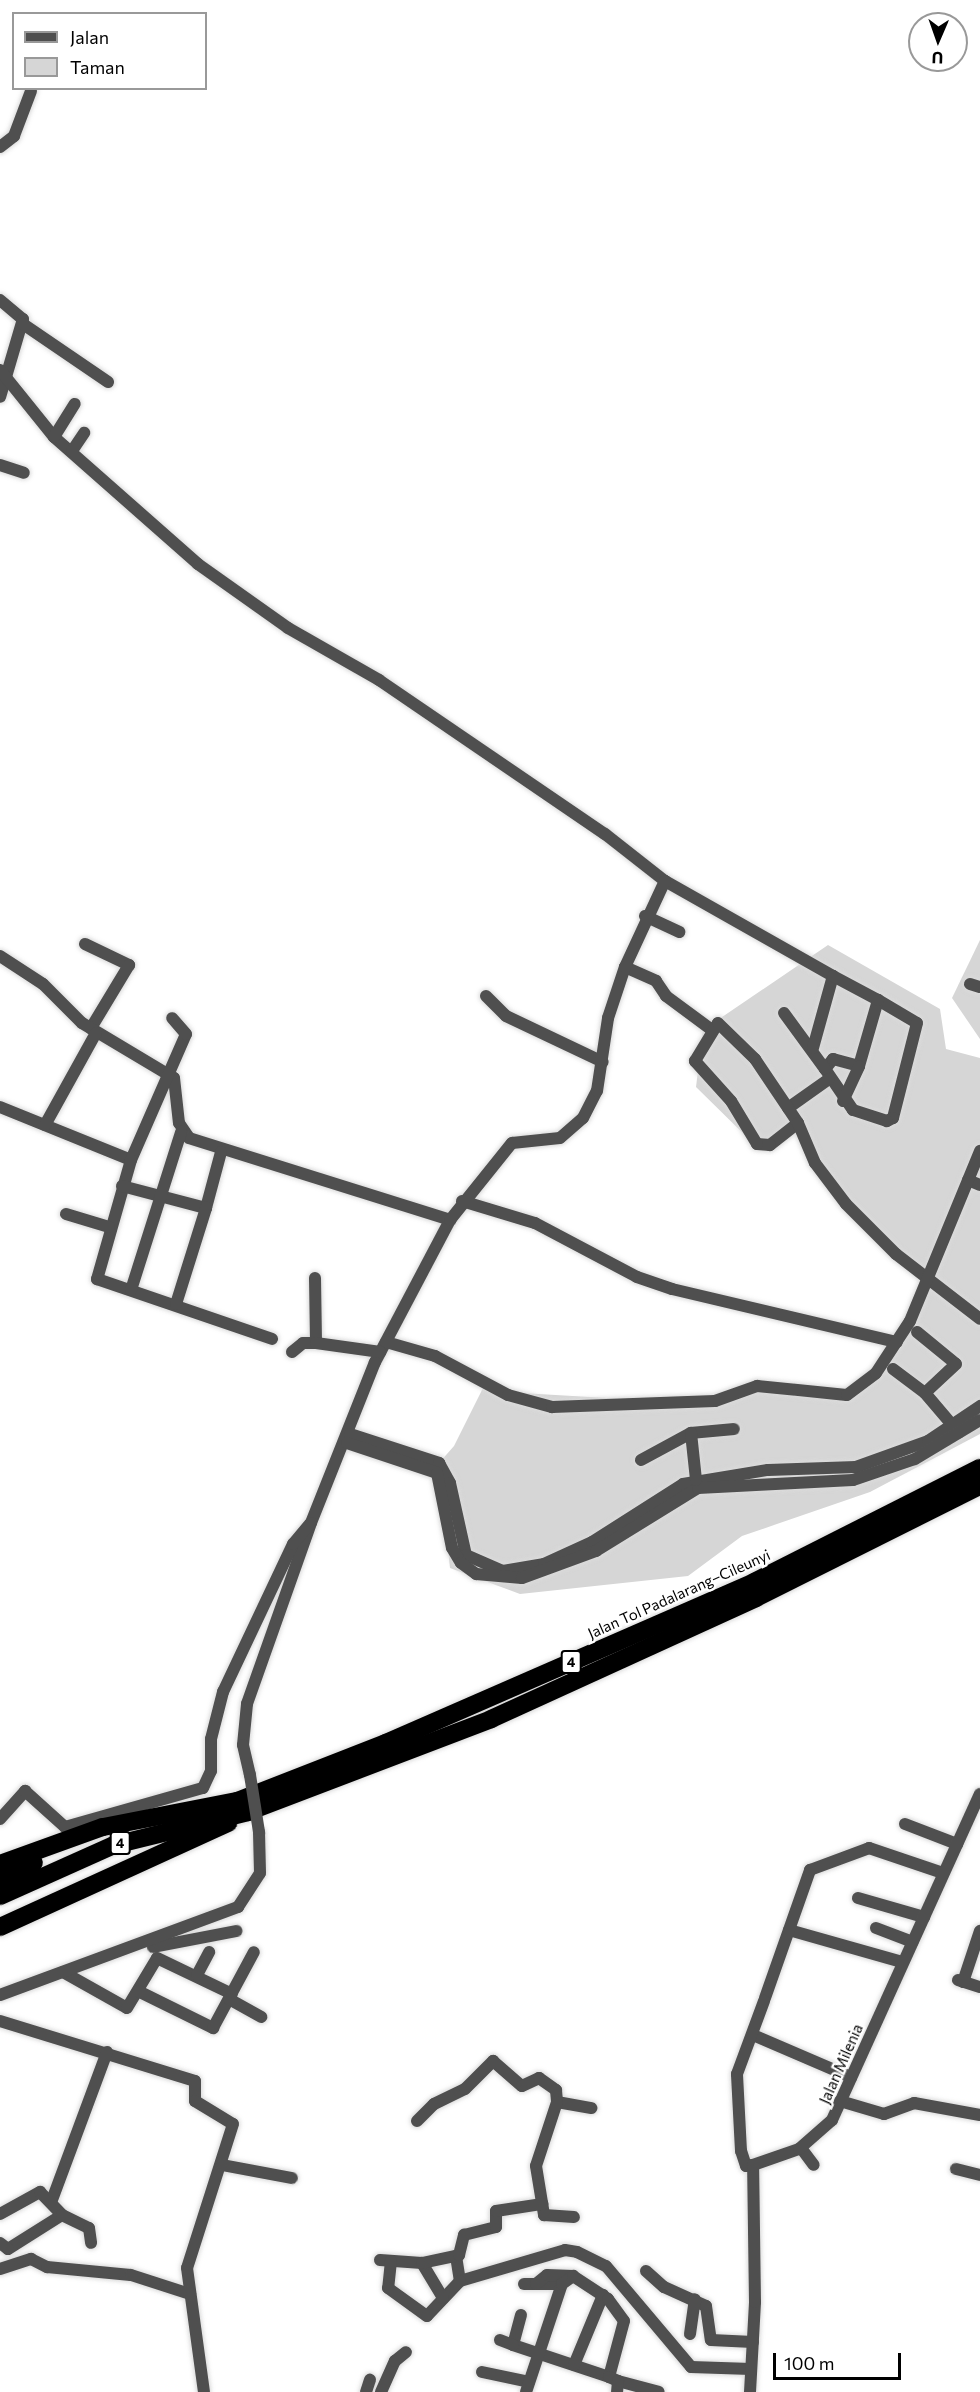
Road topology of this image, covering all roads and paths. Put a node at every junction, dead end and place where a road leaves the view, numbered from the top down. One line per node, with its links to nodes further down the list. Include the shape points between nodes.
1 (31, 91): 2 (street, via 14,136)
2 (0, 147)
3 (0, 300): 4 (street, via 21,316)
4 (22, 324): 5 (street); 6 (street)
5 (108, 382)
6 (2, 385): 9 (street)
7 (75, 404): 9 (street)
8 (84, 433): 10 (street)
9 (54, 437): 10 (street)
10 (72, 451): 13 (street, via 198,564 288,628 379,680 605,834)
11 (0, 465): 12 (street)
12 (24, 473)
13 (664, 881): 14 (street); 19 (street)
14 (645, 916): 15 (street); 18 (street)
15 (680, 932)
16 (85, 944): 24 (street, via 129,964)
17 (0, 956): 24 (street, via 43,984)
18 (625, 967): 25 (street, via 656,981 666,996); 27 (street, via 608,1018)
19 (833, 976): 21 (street); 26 (street)
20 (486, 996): 27 (street, via 506,1016)
21 (878, 1000): 28 (street); 31 (street, via 916,1023 893,1118 853,1110)
22 (784, 1013): 26 (street)
23 (172, 1018): 29 (street, via 186,1034)
24 (94, 1030): 29 (street); 35 (street)
25 (712, 1030): 33 (street, via 720,1022 734,1035); 34 (street, via 695,1061 731,1101 757,1144 770,1145)
26 (813, 1048): 30 (street)
27 (603, 1062): 43 (street, via 597,1091 572,1132 512,1143)
28 (859, 1066): 30 (street, via 833,1059); 31 (street)
29 (166, 1074): 36 (street, via 178,1087); 39 (street)
30 (827, 1074): 31 (street); 33 (street)
31 (843, 1101)
32 (0, 1107): 35 (street)
33 (788, 1108): 34 (street)
34 (798, 1124): 49 (street, via 815,1163 846,1204)
35 (45, 1125): 39 (street)
36 (182, 1132): 38 (street); 42 (street)
37 (980, 1151): 40 (street)
38 (221, 1152): 44 (street); 46 (street, via 361,1187)
39 (131, 1160): 41 (street)
40 (974, 1182): 49 (street)
41 (122, 1186): 42 (street); 47 (street)
42 (161, 1197): 44 (street); 50 (street)
43 (462, 1202): 46 (street); 55 (street, via 535,1222 637,1277 672,1289)
44 (206, 1208): 51 (street)
45 (66, 1214): 47 (street)
46 (450, 1220): 57 (street)
47 (109, 1227): 50 (street, via 95,1277)
48 (315, 1278): 56 (street)
49 (928, 1280): 52 (street); 55 (street)
50 (131, 1290): 51 (street)
51 (176, 1304): 54 (street)
52 (980, 1319)
53 (917, 1332): 60 (street, via 956,1364)
54 (272, 1339)
55 (897, 1342): 57 (street, via 876,1373 847,1395 756,1386 725,1400 570,1408 508,1395 453,1363)
56 (316, 1343): 57 (street); 58 (street, via 303,1343)
57 (383, 1347): 66 (street)
58 (292, 1352)
59 (893, 1369): 60 (street)
60 (926, 1393): 64 (street)
61 (980, 1406): 64 (street)
62 (980, 1420): 64 (street)
63 (734, 1429): 65 (street)
64 (957, 1431): 68 (street, via 915,1459 853,1480 698,1488 596,1551 522,1578 476,1574 461,1563 452,1548 441,1483); 70 (street, via 856,1467)
65 (691, 1433): 67 (street); 70 (street)
66 (348, 1438): 68 (street); 72 (street)
67 (641, 1460)
68 (429, 1463): 70 (street, via 444,1468 466,1555 502,1571 544,1564 592,1542)
69 (980, 1468): 76 (highway, Jalan Tol Padalarang–Cileunyi / 4, via 754,1582 386,1743 237,1801)
70 (696, 1480)
71 (980, 1486): 74 (highway, 4, via 756,1598 491,1719)
72 (311, 1523): 75 (street, via 293,1544 223,1692 211,1739 211,1771 203,1788 65,1827 25,1791); 93 (street, bridge, via 247,1704 243,1745 259,1832 260,1873 238,1907)
73 (980, 1794): 78 (street, Jalan Milenia)
74 (248, 1812): 82 (highway, 4, via 114,1845); 85 (highway)
75 (0, 1819)
76 (149, 1821): 79 (highway, via 103,1827); 81 (highway, 4, via 54,1854)
77 (904, 1824): 78 (street)
78 (957, 1844): 80 (street, Jalan Milenia)
79 (0, 1864)
80 (943, 1873): 84 (street, Jalan Milenia); 87 (street, via 864,1849 810,1870)
81 (0, 1880)
82 (0, 1896)
83 (858, 1898): 84 (street)
84 (924, 1917): 90 (street, Jalan Milenia)
85 (0, 1927)
86 (876, 1928): 90 (street)
87 (789, 1930): 94 (street); 103 (street)
88 (236, 1931): 93 (street)
89 (980, 1931): 97 (street, via 960,1981)
90 (912, 1941): 94 (street, Jalan Milenia)
91 (209, 1952): 96 (street)
92 (254, 1952): 100 (street)
93 (119, 1953): 95 (street)
94 (902, 1962): 105 (street, Jalan Milenia)
95 (63, 1972): 98 (street, via 127,2008); 99 (street)
96 (197, 1975): 98 (street, via 157,1958); 100 (street)
97 (980, 1987)
98 (138, 1991): 100 (street, via 211,2028)
99 (0, 1995)
100 (230, 1997): 101 (street)
101 (261, 2016)
102 (0, 2021): 104 (street)
103 (753, 2035): 105 (street); 113 (street, via 740,2062 735,2110 744,2163)
104 (107, 2052): 112 (street, via 198,2083 195,2102 233,2124); 118 (street)
105 (851, 2077): 106 (street, Jalan Milenia)
106 (840, 2101): 109 (street, via 884,2114 914,2103); 111 (street, Jalan Milenia, via 832,2120)
107 (557, 2102): 108 (street); 110 (street, via 554,2088 538,2078 521,2086 493,2061 465,2089 434,2104); 119 (street, via 536,2166)
108 (591, 2108)
109 (980, 2115)
110 (417, 2121)
111 (801, 2148): 113 (street, Jalan Milenia); 114 (street)
112 (222, 2165): 117 (street); 132 (street, via 191,2244)
113 (753, 2165): 139 (street)
114 (814, 2165)
115 (956, 2169): 116 (street)
116 (980, 2175)
117 (292, 2178)
118 (52, 2200): 120 (street, via 38,2192); 121 (street)
119 (542, 2204): 122 (street, via 548,2219); 125 (street, via 496,2211 496,2227 464,2235)
120 (0, 2214)
121 (62, 2215): 123 (street, via 8,2249); 124 (street, via 89,2228)
122 (574, 2217)
123 (0, 2243)
124 (91, 2243)
125 (456, 2256): 126 (street); 130 (street)
126 (422, 2263): 134 (street); 134 (street, via 385,2260 388,2288 426,2316)
127 (0, 2269): 132 (street, via 33,2260 47,2268 131,2275)
128 (646, 2271): 135 (street, via 664,2287)
129 (573, 2276): 131 (street); 131 (street, via 547,2275 530,2284); 133 (street)
130 (460, 2280): 134 (street); 144 (street, via 565,2250 577,2252 606,2266 691,2367)
131 (562, 2284): 142 (street)
132 (190, 2294): 148 (street)
133 (603, 2295): 143 (street); 146 (street, via 624,2321)
134 (443, 2298)
135 (695, 2299): 137 (street); 139 (street, via 710,2311 711,2340)
136 (521, 2315): 140 (street)
137 (690, 2334)
138 (500, 2340): 140 (street)
139 (753, 2342): 144 (street)
140 (513, 2345): 142 (street)
141 (406, 2352): 149 (street, via 395,2361)
142 (540, 2354): 143 (street); 147 (street)
143 (574, 2365): 146 (street)
144 (751, 2369): 151 (street)
145 (482, 2372): 147 (street)
146 (615, 2383): 150 (street)
147 (528, 2387)
148 (204, 2392)
149 (381, 2392)
150 (660, 2392)
151 (750, 2392)

